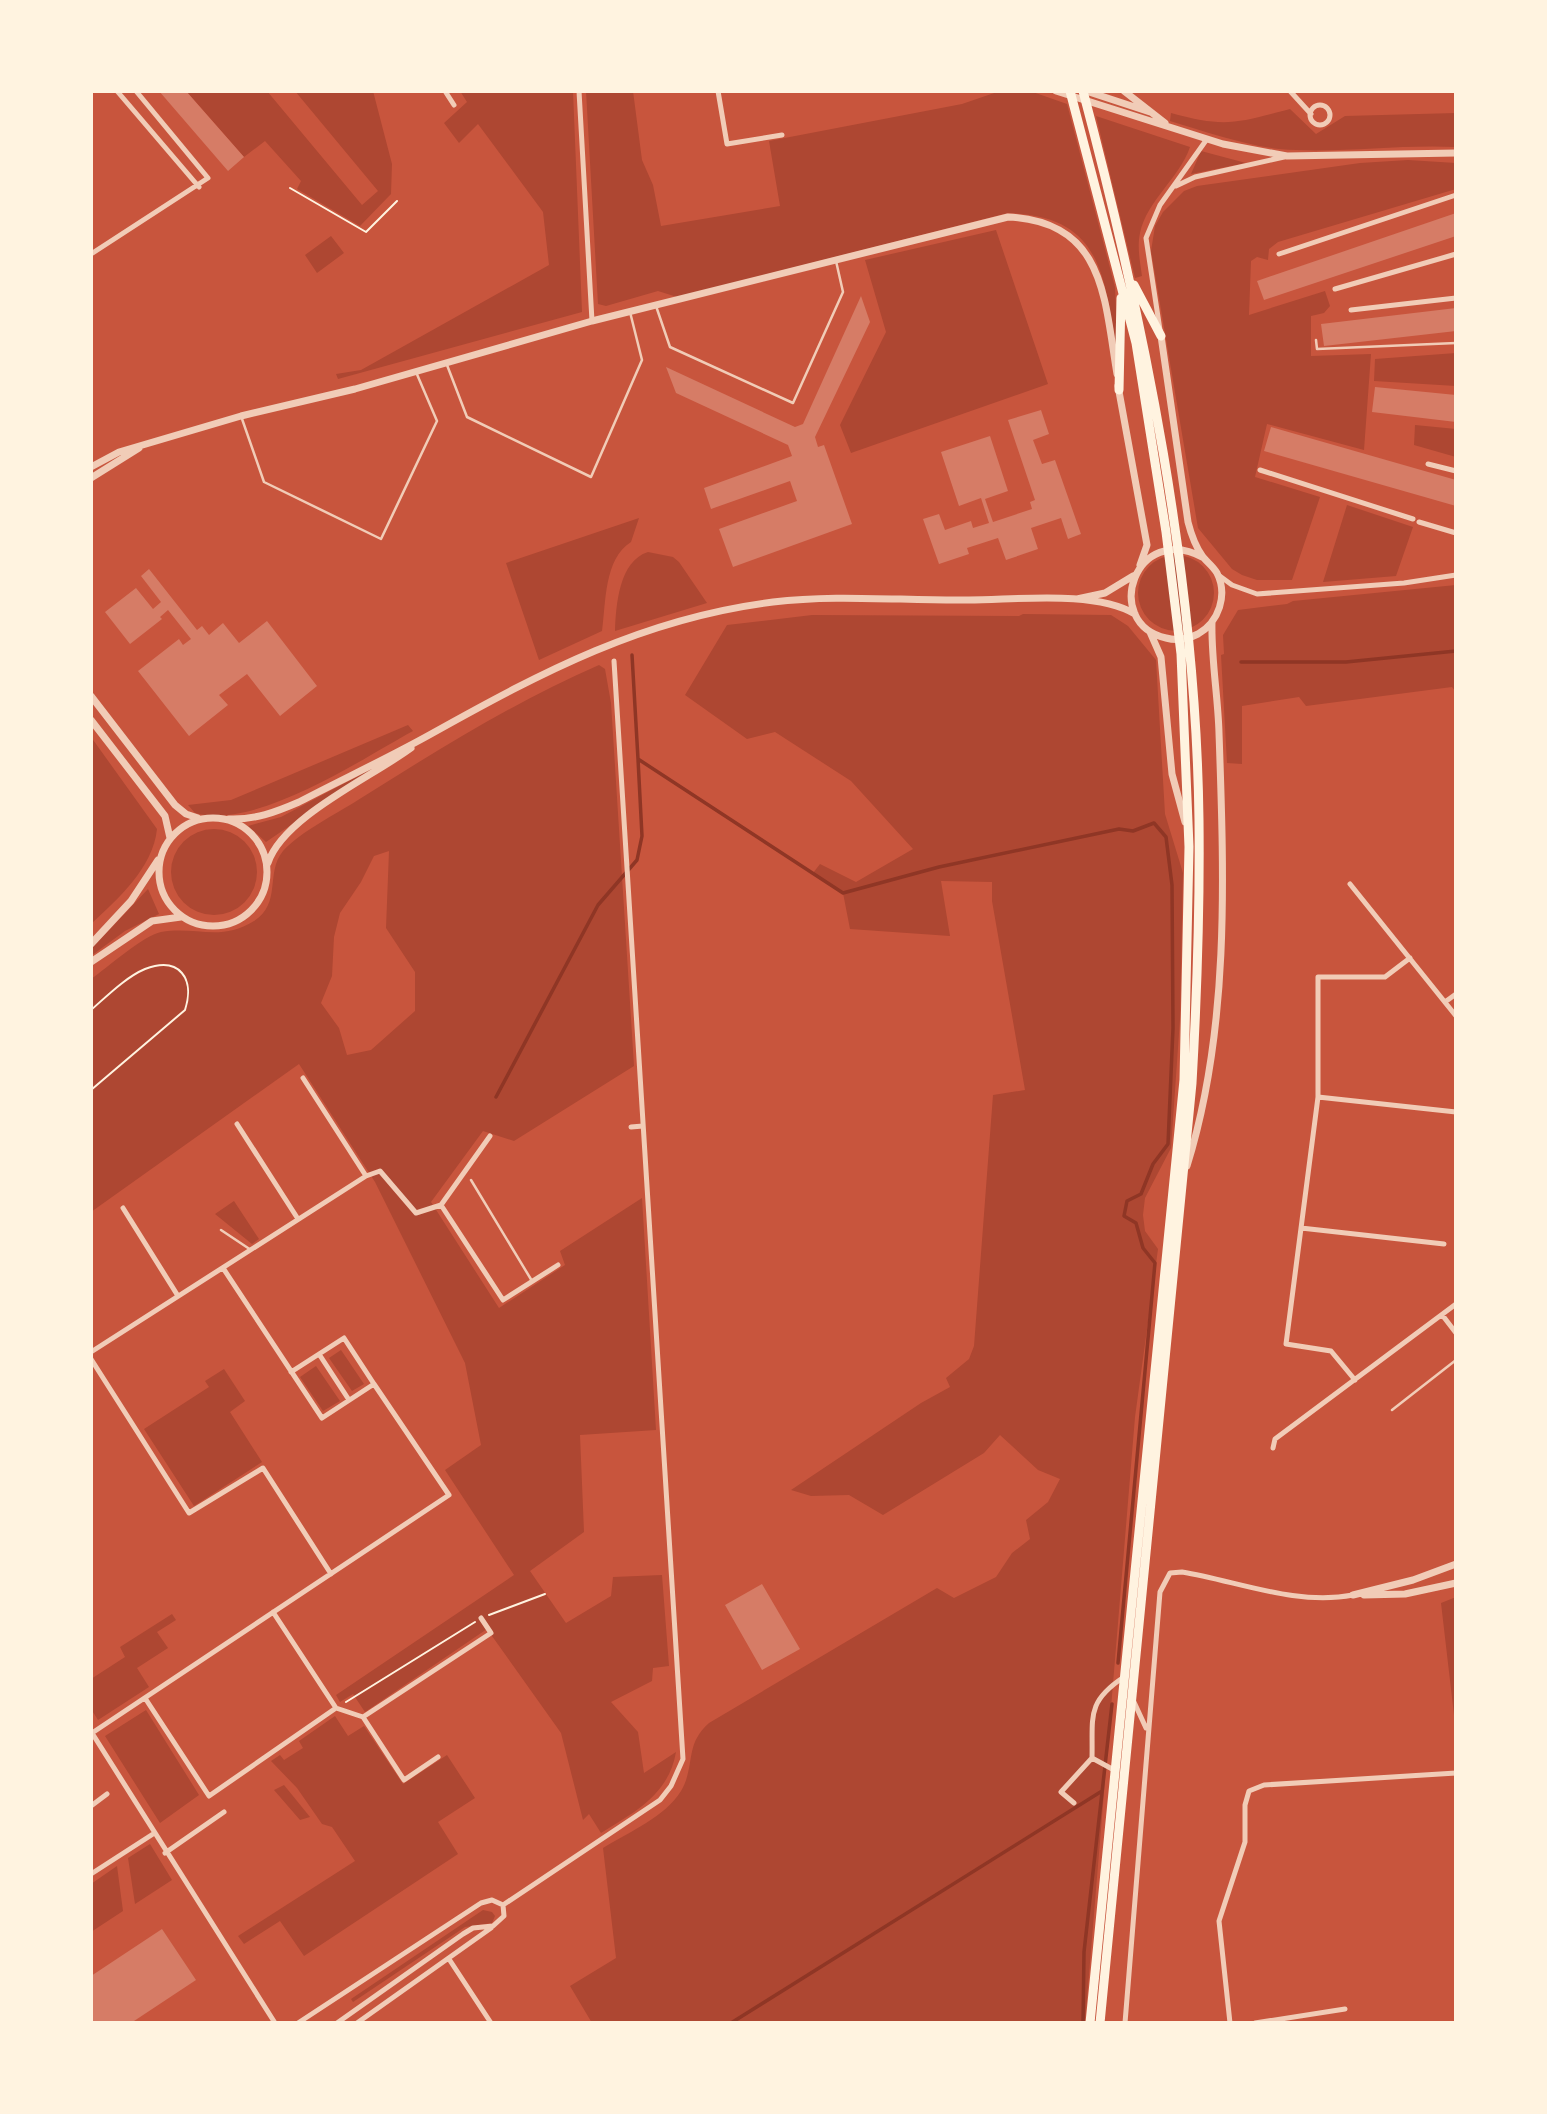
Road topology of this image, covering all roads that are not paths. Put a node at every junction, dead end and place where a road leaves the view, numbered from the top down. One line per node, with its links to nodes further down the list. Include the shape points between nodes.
1 (117, 91): 19 (street)
2 (135, 91): 19 (street, via 208,174)
3 (445, 91): 11 (street)
4 (579, 91): 33 (street)
5 (718, 91): 15 (street, via 727,144)
6 (1056, 91): 14 (street, via 1121,114)
7 (1070, 91): 26 (main road)
8 (1085, 91): 12 (street); 27 (main road)
9 (1124, 91): 12 (street)
10 (1290, 91): 13 (street)
11 (454, 105)
12 (1150, 112): 14 (street)
13 (1311, 114)
14 (1165, 123): 16 (street)
15 (782, 135)
16 (1207, 139): 18 (street); 20 (street)
17 (1456, 153): 18 (street)
18 (1287, 156): 20 (street, via 1195,177)
19 (199, 187): 22 (street)
20 (1170, 190): 34 (street, via 1150,222 1146,238)
21 (1456, 195): 23 (street)
22 (91, 254)
23 (1279, 254)
24 (1456, 254): 28 (street)
25 (836, 259): 30 (street); 30 (lane, via 843,292 793,403 670,347); 39 (street, via 987,220 1034,219 1052,224 1077,240 1092,264 1108,318)
26 (1119, 272): 39 (main road); 47 (main road)
27 (1130, 278): 34 (main road); 47 (main road)
28 (1335, 289)
29 (1456, 298): 31 (street)
30 (656, 306): 32 (street)
31 (1351, 310)
32 (629, 312): 33 (street); 37 (lane, via 642,360 591,477 467,417)
33 (592, 321): 37 (street)
34 (1161, 336): 49 (street, via 1188,522)
35 (1316, 340): 36 (lane, via 1317,349)
36 (1456, 343)
37 (445, 362): 38 (street)
38 (416, 371): 40 (street); 40 (lane, via 437,422 381,539 264,482)
39 (1119, 390): 50 (street, via 1147,545)
40 (241, 416): 41 (street)
41 (142, 446): 43 (street); 46 (street)
42 (1428, 464): 45 (street)
43 (91, 467)
44 (1260, 470): 48 (street)
45 (1456, 471)
46 (91, 478)
47 (1171, 531): 58 (main road)
48 (1456, 533)
49 (1203, 558): 50 (street, via 1191,551 1164,550); 51 (street)
50 (1140, 565): 53 (street)
51 (1217, 574): 52 (street, via 1257,594); 56 (street, via 1221,600)
52 (1456, 575)
53 (1134, 576): 54 (street, via 1105,593); 55 (street, via 1131,602)
54 (1073, 600): 55 (street, via 1116,605); 62 (street, via 824,599 721,610 612,641 538,674)
55 (1135, 614): 57 (street)
56 (1213, 622): 57 (street, via 1183,639); 87 (street, via 1222,833 1220,940 1211,1061)
57 (1150, 631): 66 (street, via 1161,657 1172,774)
58 (1185, 653): 66 (main road); 87 (main road, via 1199,817 1198,977)
59 (614, 661): 82 (street)
60 (91, 696): 63 (street, via 175,805)
61 (91, 720): 65 (street, via 166,816)
62 (430, 734): 64 (street, via 299,802 258,817); 68 (street, via 301,820 282,836)
63 (199, 819): 64 (street); 65 (street)
64 (229, 819): 68 (street, via 254,836)
65 (170, 838): 67 (street)
66 (1189, 847): 118 (main road, via 1184,1080)
67 (160, 856): 70 (street, via 161,890); 71 (street, via 131,901)
68 (267, 863): 70 (street, via 261,899 250,913 234,923 216,926)
69 (1350, 884): 73 (street)
70 (181, 917): 74 (street, via 152,921)
71 (94, 936): 72 (street)
72 (91, 944)
73 (1410, 958): 76 (street); 79 (street, via 1385,977 1318,978)
74 (91, 962)
75 (1456, 994): 76 (street)
76 (1445, 1002): 77 (street)
77 (1456, 1016)
78 (303, 1078): 85 (street)
79 (1318, 1097): 80 (street); 91 (street)
80 (1456, 1112)
81 (237, 1125): 90 (street)
82 (643, 1126): 83 (street); 136 (street, via 682,1759 660,1800)
83 (631, 1127)
84 (491, 1136): 88 (street)
85 (366, 1176): 88 (street, via 380,1171 416,1213); 90 (street)
86 (471, 1180): 97 (lane)
87 (1181, 1183): 119 (main road)
88 (441, 1205): 97 (street, via 503,1300)
89 (123, 1208): 98 (street)
90 (298, 1219): 94 (street)
91 (1301, 1228): 93 (street); 107 (street, via 1286,1344 1331,1351)
92 (221, 1230): 94 (lane)
93 (1444, 1244)
94 (251, 1250): 96 (street)
95 (558, 1265): 97 (street)
96 (223, 1268): 98 (street); 106 (street)
97 (532, 1282)
98 (178, 1297): 102 (street)
99 (1456, 1304): 100 (street)
100 (1443, 1316): 101 (street); 107 (street)
101 (1456, 1333)
102 (91, 1352)
103 (319, 1354): 106 (street); 108 (street, via 344,1338); 109 (street)
104 (91, 1359): 113 (street, via 189,1513 263,1468)
105 (1456, 1360): 110 (lane)
106 (291, 1372): 109 (street, via 322,1418)
107 (1355, 1380): 111 (street, via 1275,1439)
108 (374, 1384): 109 (street); 113 (street, via 449,1495)
109 (349, 1400)
110 (1392, 1410)
111 (1273, 1448)
112 (1456, 1563): 115 (street)
113 (331, 1574): 116 (street)
114 (1456, 1583): 115 (street, via 1405,1594)
115 (1353, 1595): 123 (street, via 1293,1594 1170,1573 1160,1592)
116 (273, 1612): 120 (street); 121 (street)
117 (481, 1618): 122 (street, via 491,1633)
118 (1124, 1677): 126 (street, via 1102,1691 1096,1702); 127 (main road)
119 (1130, 1692): 123 (street); 146 (main road)
120 (145, 1698): 121 (street, via 209,1796); 124 (street)
121 (336, 1708): 122 (street)
122 (363, 1717): 125 (street, via 404,1780)
123 (1147, 1730): 147 (street)
124 (91, 1733): 133 (street)
125 (438, 1757)
126 (1092, 1758): 127 (street); 130 (street, via 1060,1791)
127 (1114, 1770): 145 (main road)
128 (1456, 1773): 148 (street, via 1264,1785 1249,1791 1245,1842 1219,1921)
129 (107, 1794): 131 (street)
130 (1074, 1803)
131 (91, 1805)
132 (224, 1812): 134 (street)
133 (153, 1833): 134 (street); 135 (street)
134 (165, 1853): 141 (street)
135 (91, 1874)
136 (503, 1905): 137 (street, via 504,1916); 142 (street, via 485,1901)
137 (493, 1926): 138 (street); 140 (street, via 463,1934)
138 (449, 1959): 143 (street); 144 (street)
139 (1345, 2008): 149 (street)
140 (341, 2022)
141 (275, 2023)
142 (298, 2023)
143 (357, 2023)
144 (491, 2023)
145 (1090, 2023)
146 (1100, 2023)
147 (1125, 2023)
148 (1230, 2023)
149 (1255, 2023)

